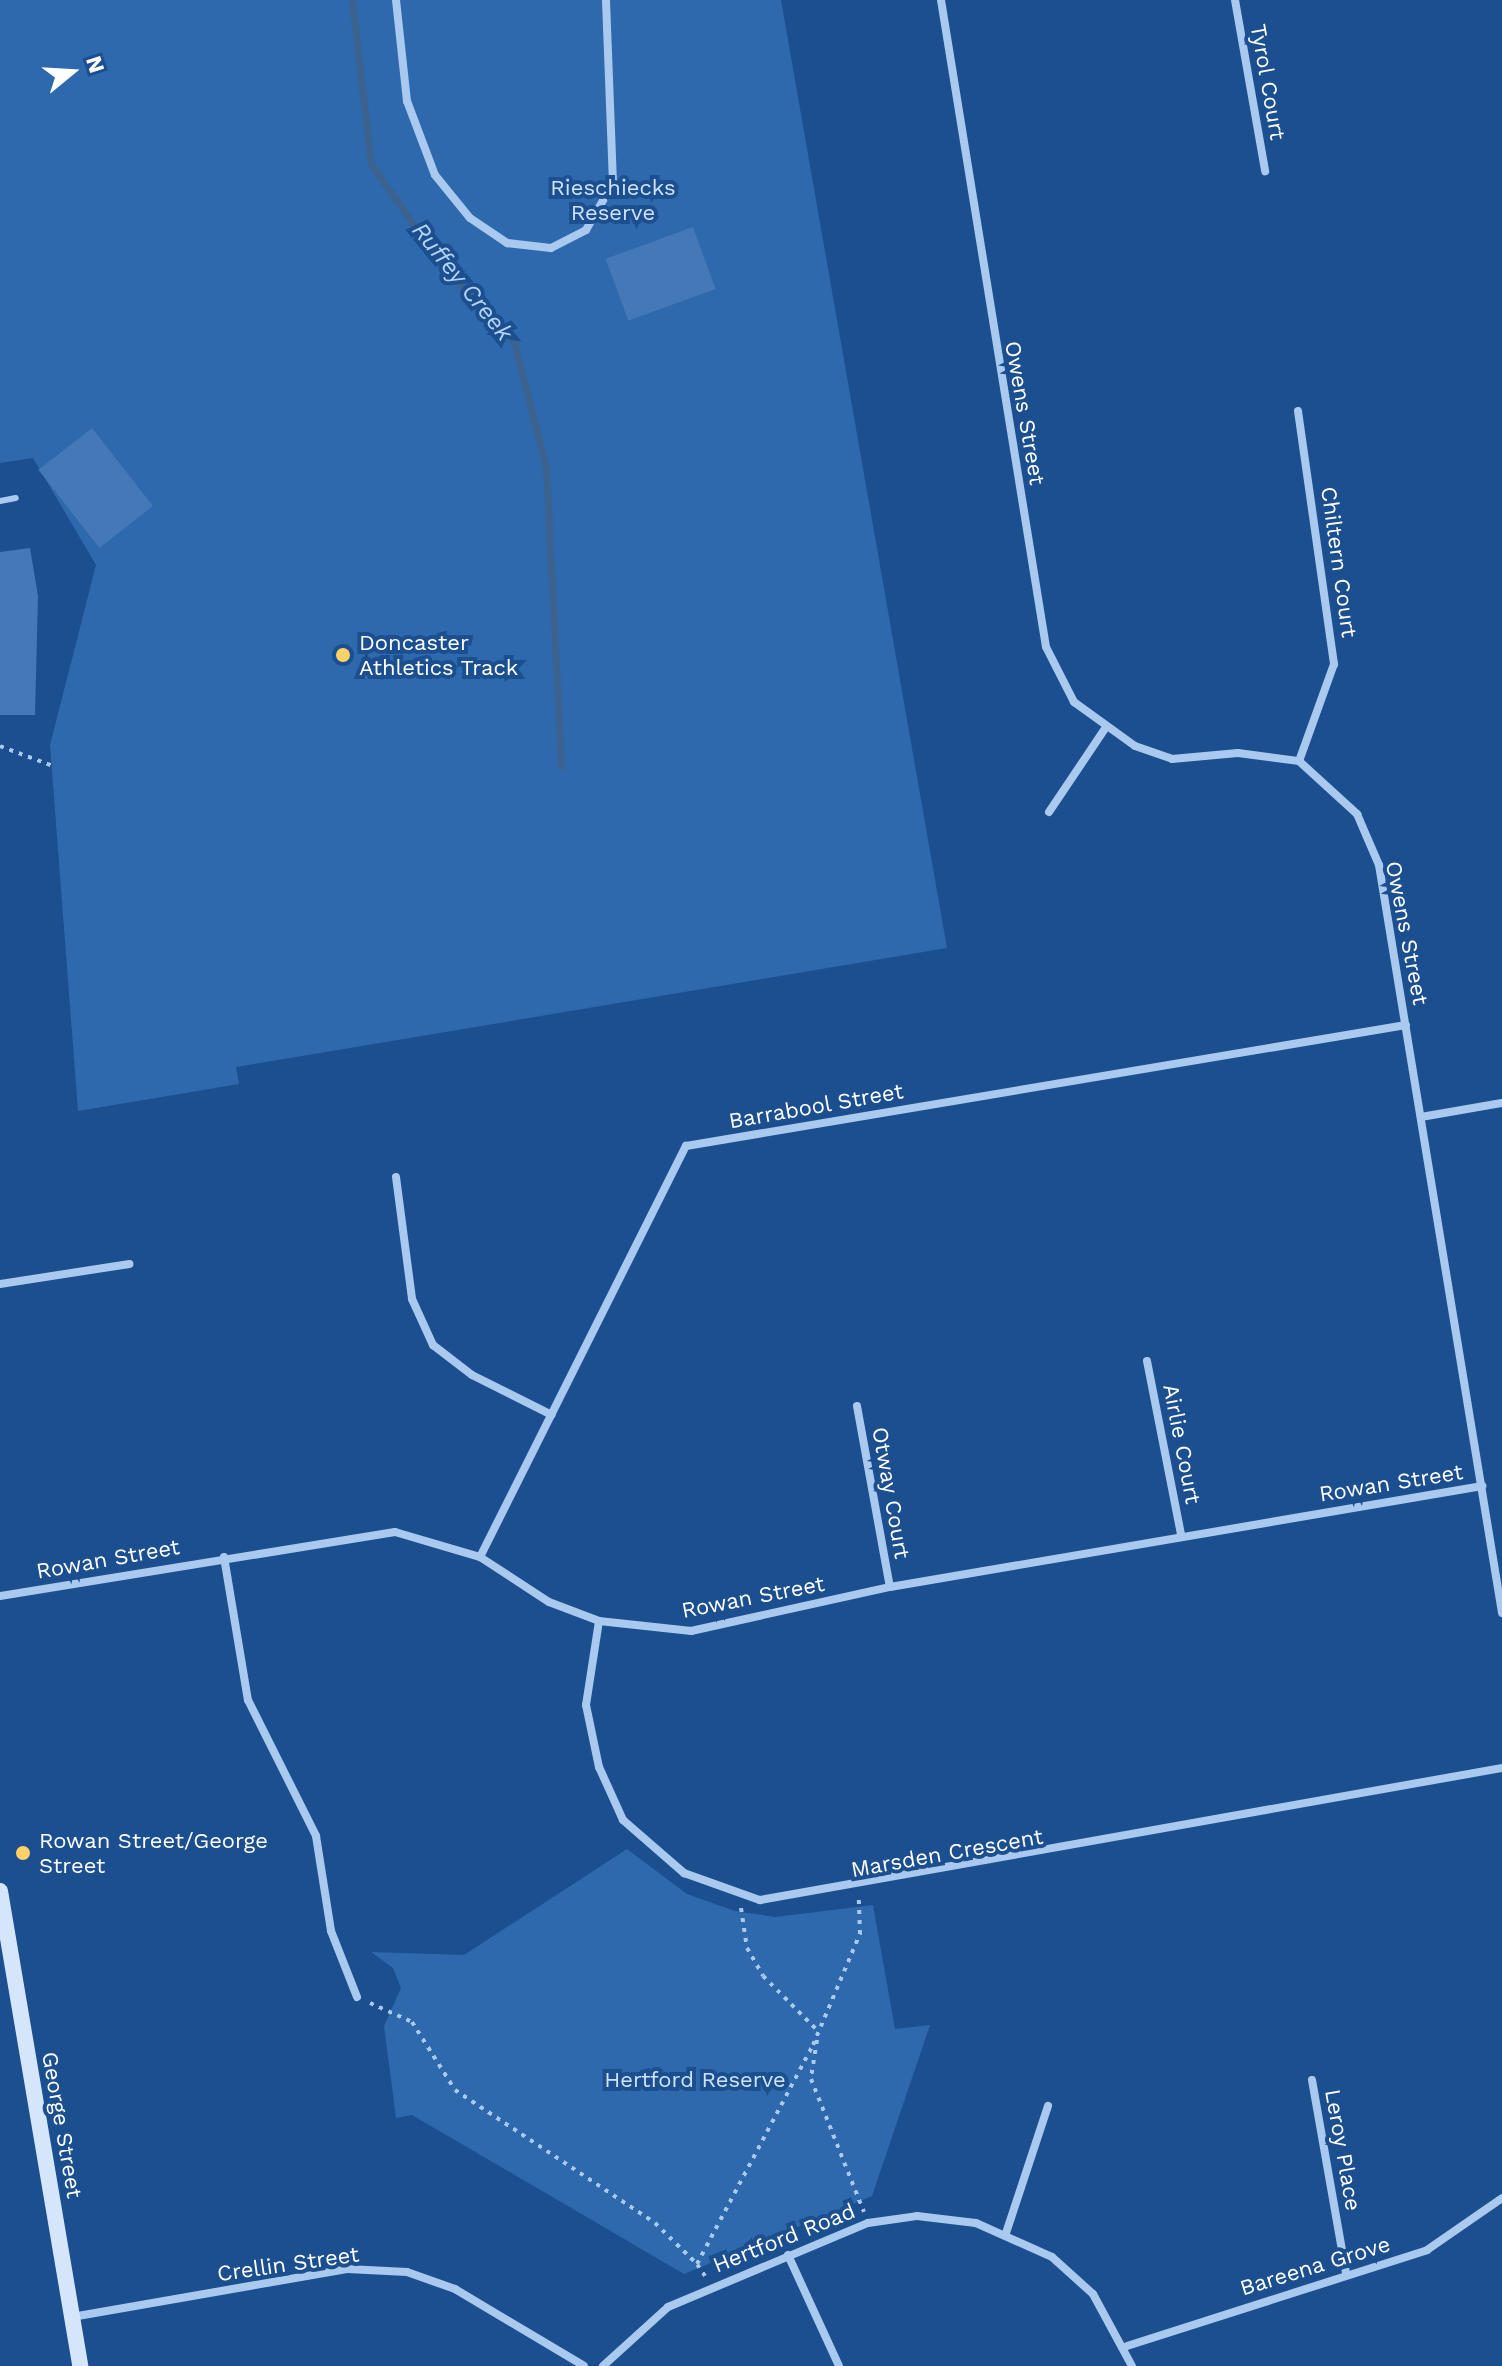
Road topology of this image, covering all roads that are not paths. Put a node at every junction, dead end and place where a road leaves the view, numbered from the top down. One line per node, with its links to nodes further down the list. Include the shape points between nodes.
1 (396, 0): 2 (street, via 407,101 435,175 470,218 507,243 551,248 586,230 613,183)
2 (606, 0)
3 (941, 0): 9 (street, Owens Street, via 1046,647 1074,702)
4 (1235, 0): 5 (street, Tyrol Court)
5 (1265, 171)
6 (1298, 411): 10 (street, Chiltern Court, via 1334,664)
7 (16, 498): 8 (lane)
8 (0, 501)
9 (1104, 730): 10 (street, Owens Street, via 1172,759 1238,753); 11 (street)
10 (1299, 761): 12 (street, Owens Street, via 1357,814 1379,865)
11 (1049, 812)
12 (1406, 1025): 14 (street, Owens Street); 20 (street, Barrabool Street, via 686,1146)
13 (1502, 1103): 14 (street)
14 (1421, 1117): 21 (street, Owens Street)
15 (396, 1177): 20 (street, via 412,1299 433,1345 472,1375)
16 (129, 1264): 17 (street)
17 (0, 1284)
18 (1147, 1361): 22 (street, Airlie Court)
19 (857, 1406): 25 (street, Otway Court)
20 (552, 1415): 24 (street, Barrabool Street)
21 (1482, 1486): 22 (street, Rowan Street); 27 (street, Owens Street)
22 (1181, 1535): 25 (street, Rowan Street)
23 (224, 1557): 24 (street, Rowan Street, via 395,1532); 26 (street, Rowan Street); 31 (street, via 248,1700 316,1836 331,1931)
24 (480, 1557): 28 (street, Rowan Street, via 549,1602)
25 (890, 1587): 28 (street, Rowan Street, via 691,1631)
26 (0, 1596)
27 (1502, 1613)
28 (599, 1621): 29 (street, Marsden Crescent, via 586,1705 599,1767 623,1820 684,1873 760,1900 859,1887)
29 (1502, 1768)
30 (0, 1891): 38 (main road, George Street)
31 (357, 1997)
32 (1312, 2080): 37 (street, Leroy Place)
33 (1048, 2106): 35 (street)
34 (1500, 2203): 37 (street, Bareena Grove, via 1427,2250)
35 (1006, 2233): 36 (street, Hertford Road, via 917,2216 868,2223); 39 (street, Hertford Road, via 1052,2257 1093,2294)
36 (788, 2255): 42 (street, Hertford Road, via 668,2307); 43 (street)
37 (1346, 2273): 39 (street, Bareena Grove)
38 (72, 2317): 40 (main road, George Street); 41 (street, Crellin Street, via 347,2269 407,2272 455,2289)
39 (1127, 2346): 44 (street, Hertford Road)
40 (80, 2366)
41 (584, 2366)
42 (603, 2366)
43 (839, 2366)
44 (1132, 2366)

